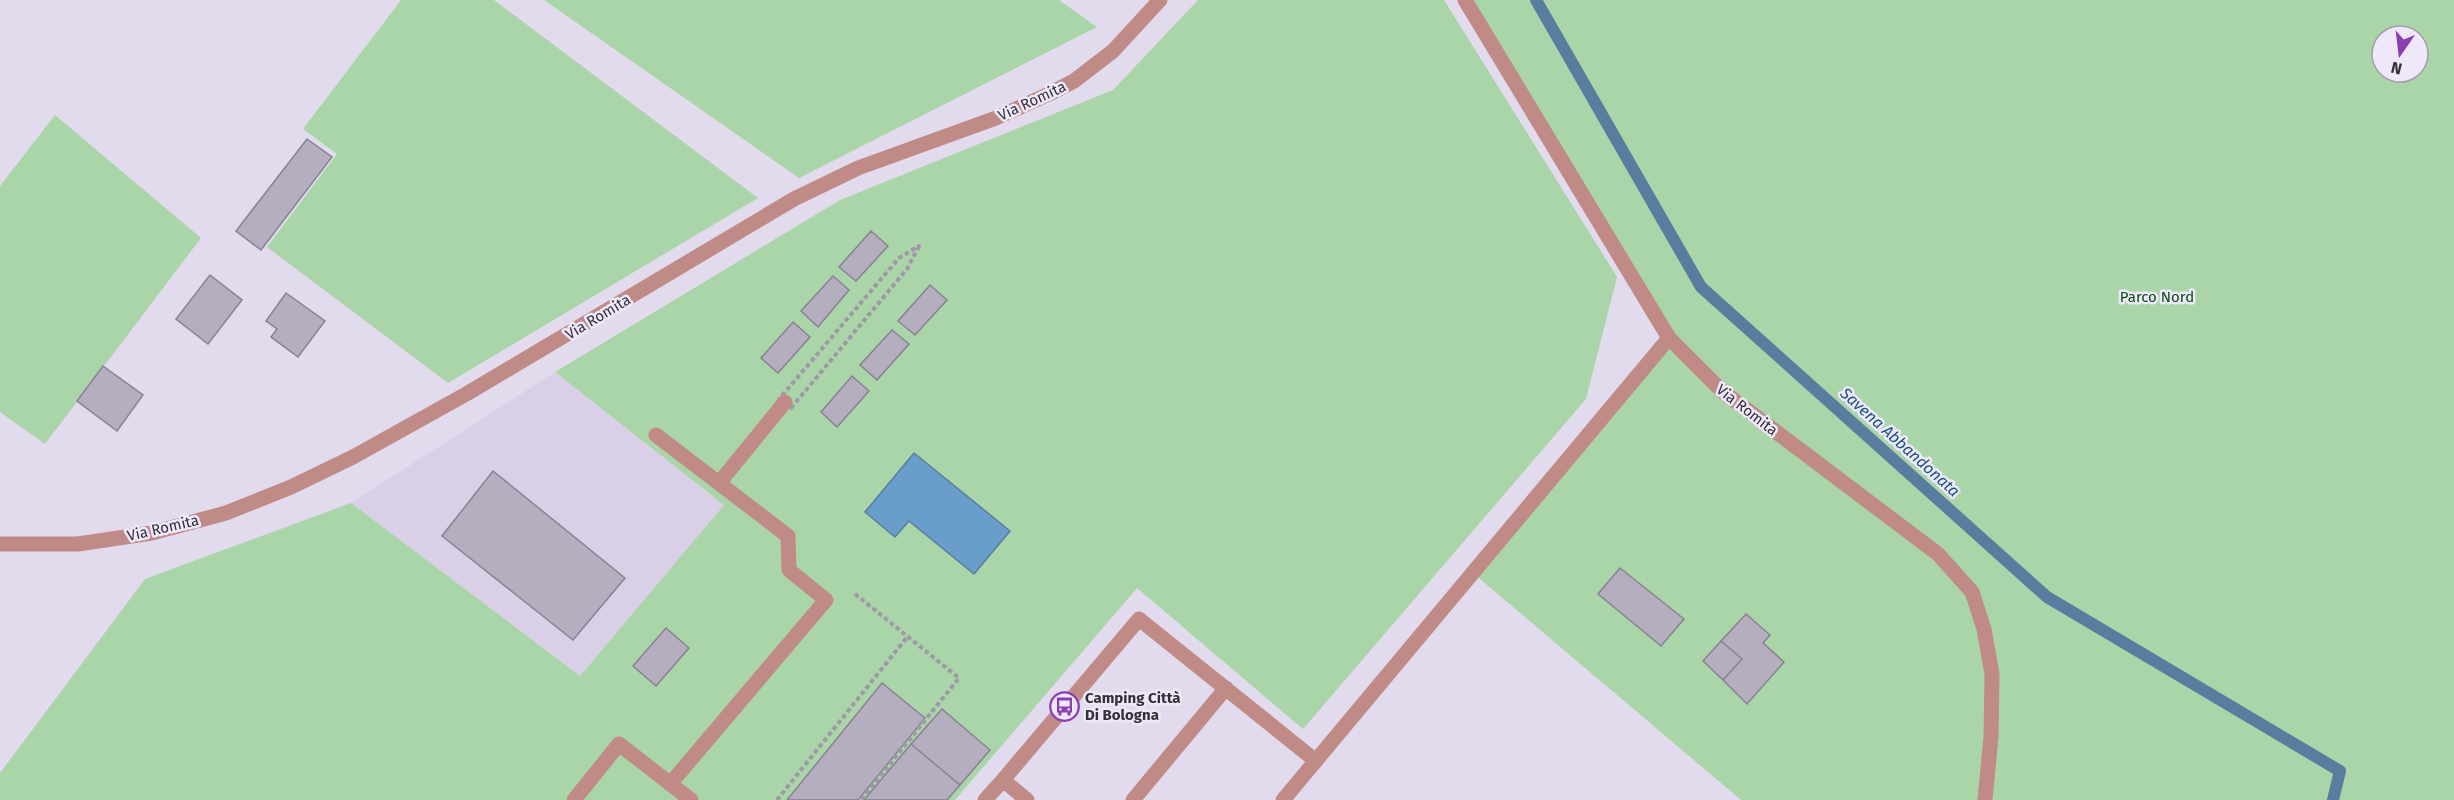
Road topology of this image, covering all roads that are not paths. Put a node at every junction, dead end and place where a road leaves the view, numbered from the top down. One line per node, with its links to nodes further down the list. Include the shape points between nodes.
1 (1160, 0): 7 (street, Via Romita, via 1113,51 1059,89 996,118 858,168 794,199 468,393 291,487 226,513 152,533 78,544)
2 (1465, 0): 3 (street, Via Romita)
3 (1669, 338): 9 (street); 18 (street, Via Romita, via 1722,392 1938,554 1972,592 1984,628 1992,674)
4 (785, 402): 6 (street)
5 (656, 435): 6 (street)
6 (719, 483): 11 (street, via 788,536 789,570 826,600)
7 (0, 544)
8 (1226, 688): 9 (street); 10 (street, via 1139,619); 16 (street)
9 (1317, 761): 17 (street)
10 (1003, 780): 14 (street); 15 (street)
11 (670, 784): 12 (street, via 619,744); 13 (street)
12 (574, 800)
13 (691, 800)
14 (985, 800)
15 (1027, 800)
16 (1133, 800)
17 (1283, 800)
18 (1985, 800)

